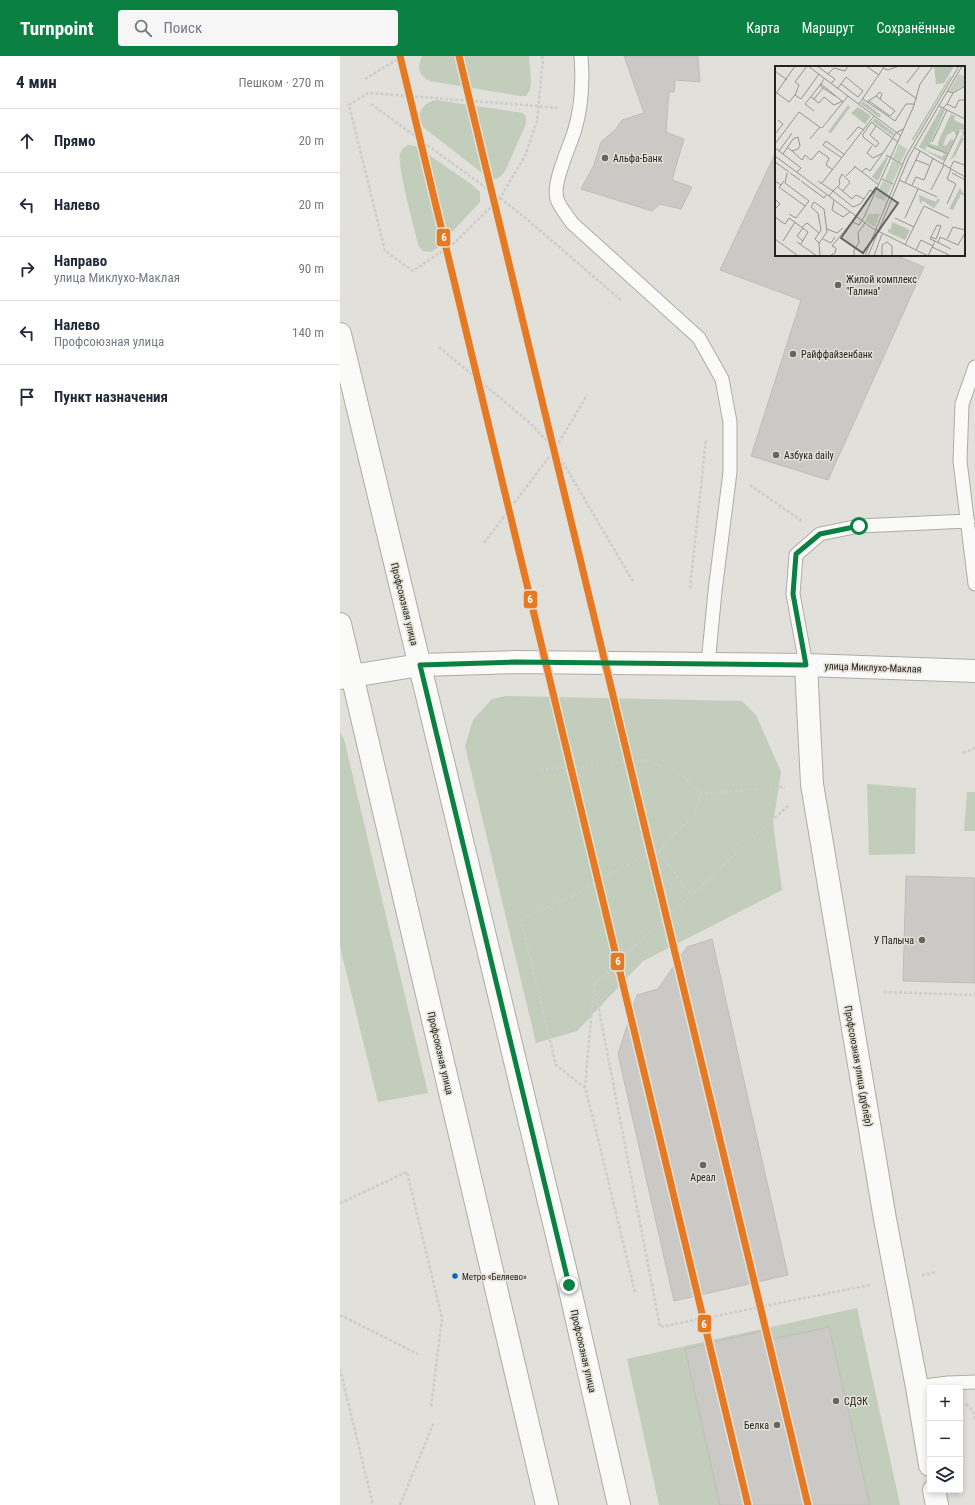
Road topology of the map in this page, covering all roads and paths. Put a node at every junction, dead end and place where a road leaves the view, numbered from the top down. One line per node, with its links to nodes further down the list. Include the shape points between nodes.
1 (403, 56): 4 (path)
2 (542, 56): 6 (path)
3 (581, 56): 7 (lane, via 583,80)
4 (365, 78)
5 (371, 104): 8 (path)
6 (538, 106): 7 (path); 8 (path, via 537,121 525,156); 8 (path, via 368,93 349,105 385,251 413,272 453,244)
7 (580, 111): 16 (lane, via 558,179 557,200 572,223 699,338 722,378 730,422)
8 (500, 198): 9 (path)
9 (624, 302)
10 (340, 334): 25 (main road, Профсоюзная улица)
11 (439, 346): 15 (path, via 529,422)
12 (975, 367): 17 (lane, via 962,404 960,461)
13 (587, 395): 15 (path)
14 (707, 434): 22 (path)
15 (555, 449): 19 (path); 20 (path)
16 (730, 472): 18 (path); 24 (lane)
17 (968, 521): 18 (lane, via 859,526); 21 (lane)
18 (820, 534): 26 (lane, via 796,554 793,594)
19 (484, 543)
20 (634, 583)
21 (975, 584)
22 (690, 588)
23 (340, 624): 28 (main road, Профсоюзная улица)
24 (708, 664): 25 (main road, улица Миклухо-Маклая, via 515,662); 26 (main road, улица Миклухо-Маклая)
25 (420, 665): 28 (main road, улица Миклухо-Маклая); 58 (main road, Профсоюзная улица)
26 (806, 665): 27 (main road, улица Миклухо-Маклая); 32 (main road, Профсоюзная улица (дублёр))
27 (975, 671)
28 (346, 677): 57 (main road, Профсоюзная улица)
29 (975, 748): 30 (path)
30 (963, 753)
31 (541, 770): 33 (path, via 646,760 680,774)
32 (812, 784): 33 (path); 35 (path); 42 (main road, Профсоюзная улица (дублёр))
33 (701, 794): 34 (path, via 694,815)
34 (658, 852): 35 (path); 39 (path, via 622,867 572,896 521,920 556,1065)
35 (691, 894): 36 (path)
36 (594, 984): 39 (path); 42 (path, via 660,1327)
37 (884, 992): 38 (path)
38 (975, 995)
39 (584, 1088): 43 (path)
40 (340, 1203): 50 (path, via 407,1172 442,1318)
41 (937, 1272): 42 (path)
42 (896, 1279): 48 (main road, Профсоюзная улица (дублёр))
43 (635, 1292)
44 (340, 1315): 45 (path)
45 (418, 1354)
46 (340, 1369): 55 (path)
47 (975, 1382): 48 (lane)
48 (917, 1387): 53 (main road, Профсоюзная улица (дублёр))
49 (964, 1402): 51 (path, via 972,1410)
50 (431, 1408)
51 (975, 1419)
52 (434, 1422): 56 (path)
53 (929, 1457)
54 (935, 1493): 59 (main road)
55 (373, 1505)
56 (400, 1505)
57 (547, 1505)
58 (620, 1505)
59 (937, 1505)

